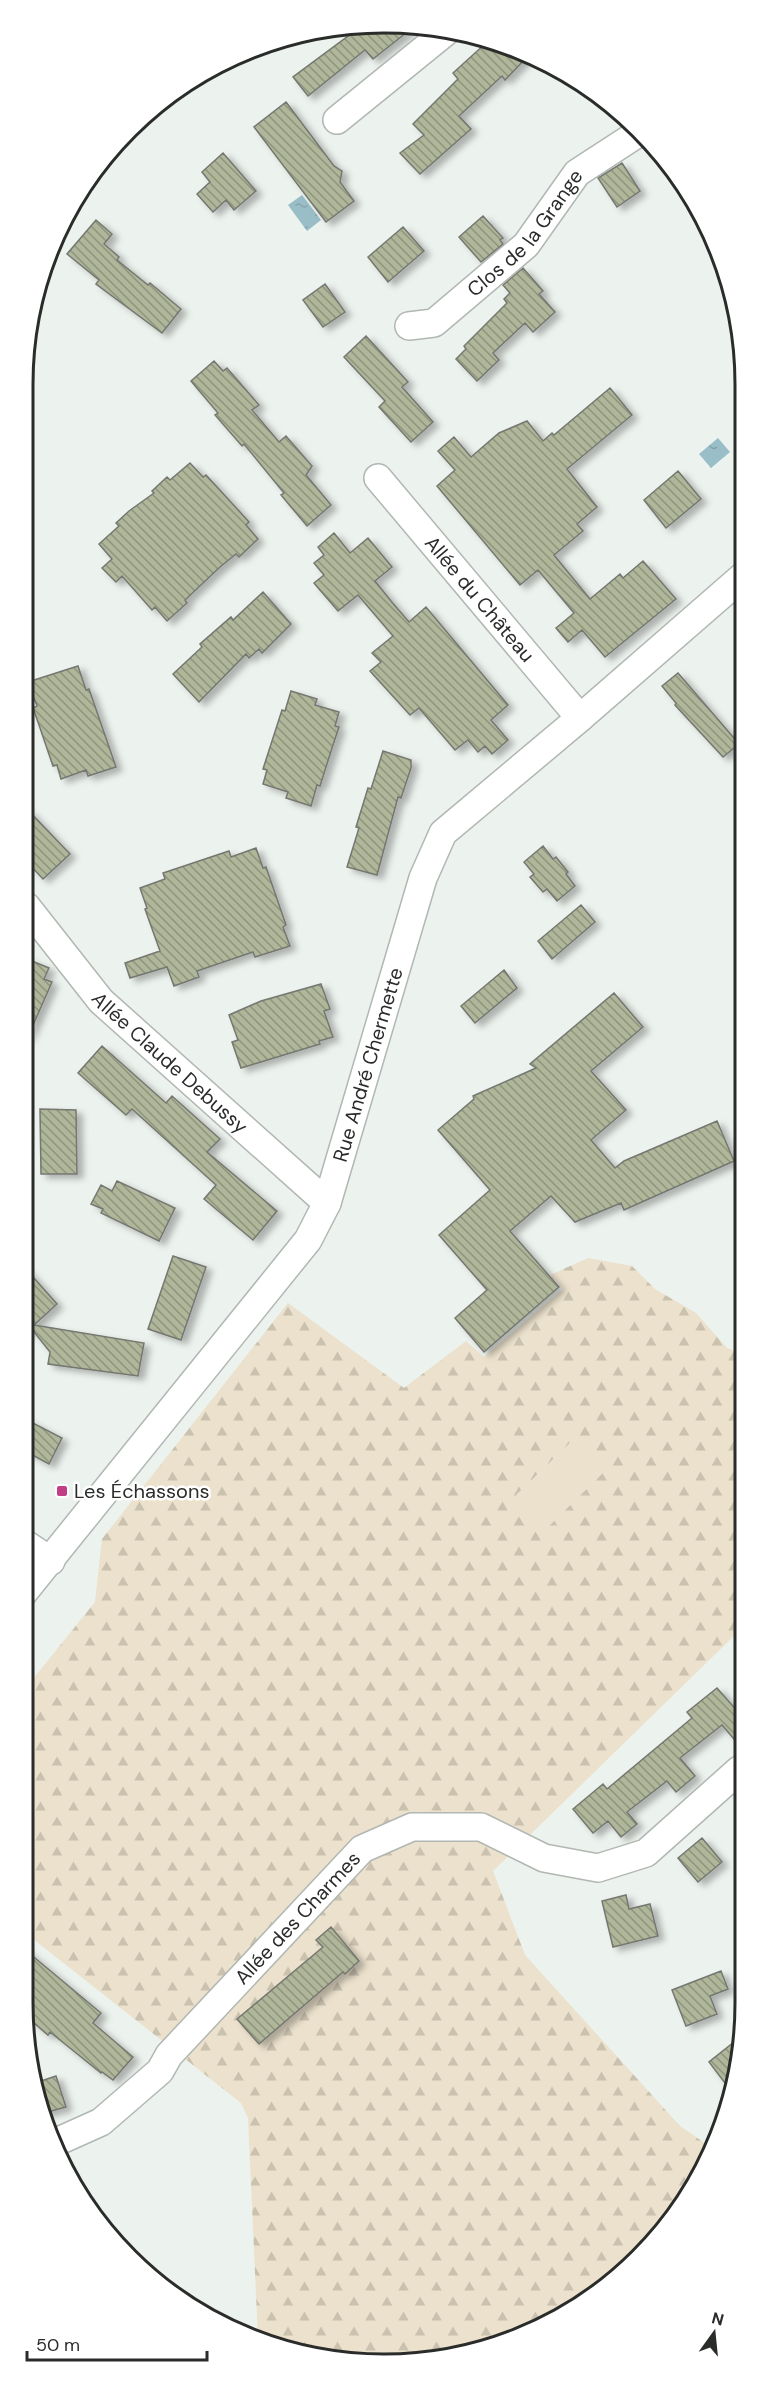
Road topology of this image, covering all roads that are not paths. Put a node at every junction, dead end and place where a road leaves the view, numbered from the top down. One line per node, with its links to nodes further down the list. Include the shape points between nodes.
1 (439, 38): 2 (street)
2 (337, 120)
3 (633, 137): 4 (street, Clos de la Grange, via 577,174 526,245 443,316 434,323)
4 (409, 326)
5 (378, 478): 7 (street, Allée du Château)
6 (735, 585): 7 (street, Rue André Chermette)
7 (580, 718): 9 (street, Rue André Chermette, via 443,833 423,878)
8 (33, 915): 9 (street, Allée Claude Debussy, via 101,1001)
9 (327, 1203): 11 (street, Rue André Chermette, via 308,1240)
10 (33, 1550): 11 (street)
11 (51, 1561): 12 (street, Rue André Chermette)
12 (33, 1582)
13 (735, 1774): 14 (street, Allée des Charmes, via 646,1853 598,1868 544,1858 481,1827 412,1827 362,1849 169,2055 160,2071 101,2122)
14 (61, 2140)

